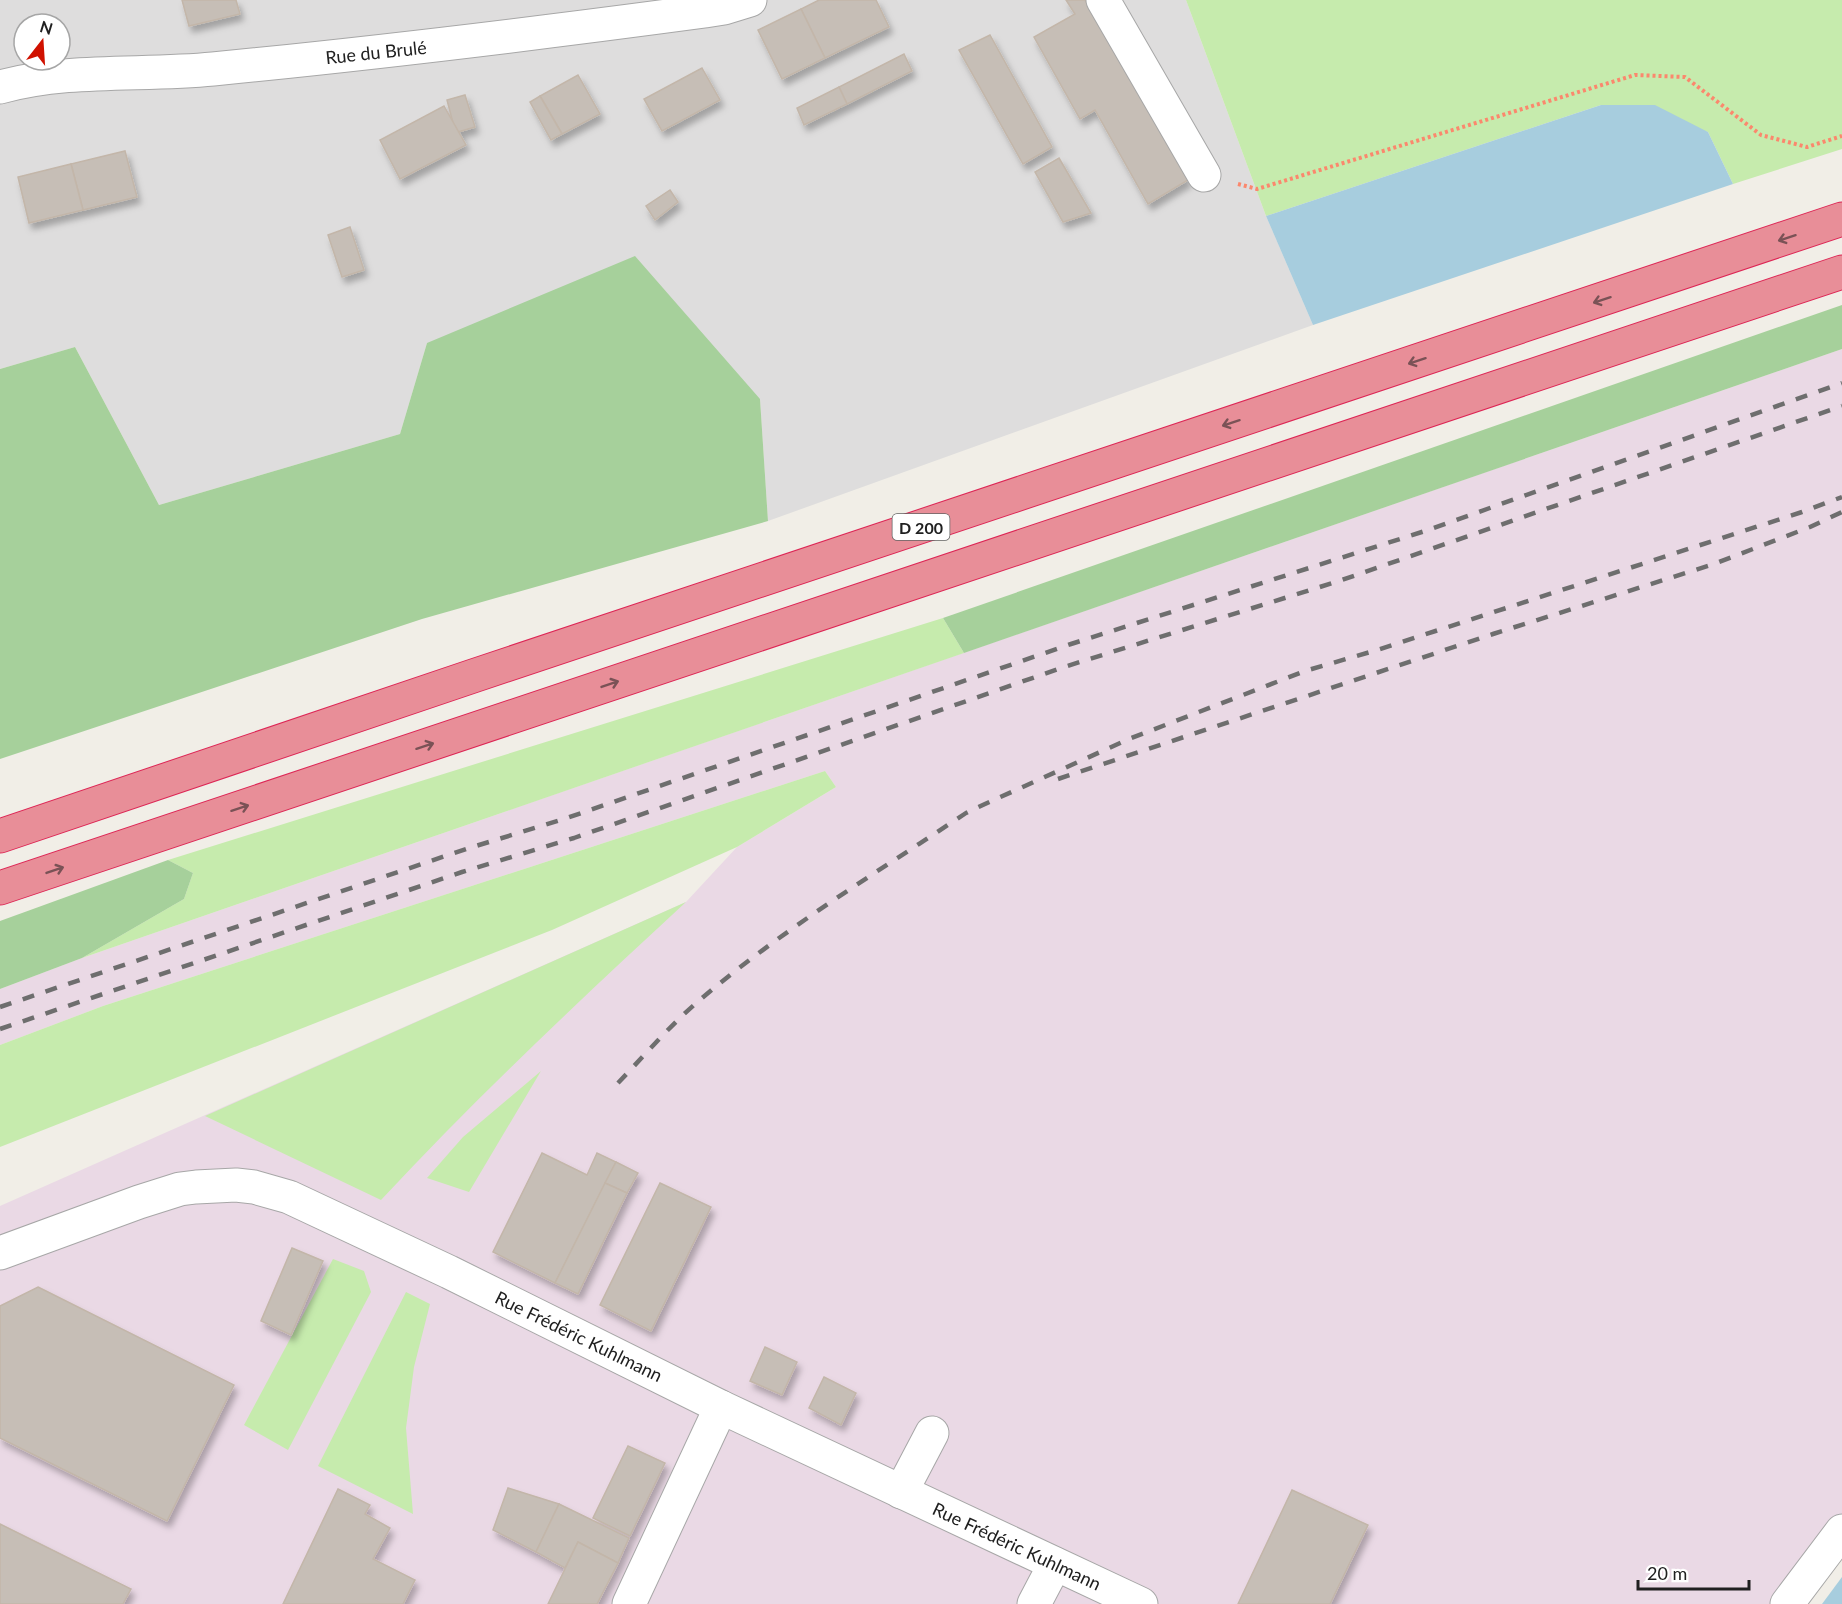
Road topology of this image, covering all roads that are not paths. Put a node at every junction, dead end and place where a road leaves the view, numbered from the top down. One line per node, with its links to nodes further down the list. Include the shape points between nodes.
1 (750, 0): 3 (street, Rue du Brulé, via 705,11 444,45 183,72 61,76)
2 (1103, 0): 4 (street)
3 (0, 87)
4 (1204, 175)
5 (1842, 219): 7 (highway, D 200, one-way to 7)
6 (1842, 272): 8 (highway, one-way to 6)
7 (0, 836)
8 (0, 888)
9 (0, 1253): 10 (street, Rue Frédéric Kuhlmann, via 161,1194 196,1186 254,1187 319,1209)
10 (721, 1407): 12 (street, Rue Frédéric Kuhlmann); 15 (street)
11 (932, 1433): 12 (street)
12 (901, 1491): 14 (street, Rue Frédéric Kuhlmann)
13 (1842, 1531): 18 (street)
14 (1055, 1564): 16 (street); 17 (street, Rue Frédéric Kuhlmann)
15 (629, 1604)
16 (1035, 1604)
17 (1141, 1604)
18 (1787, 1604)

